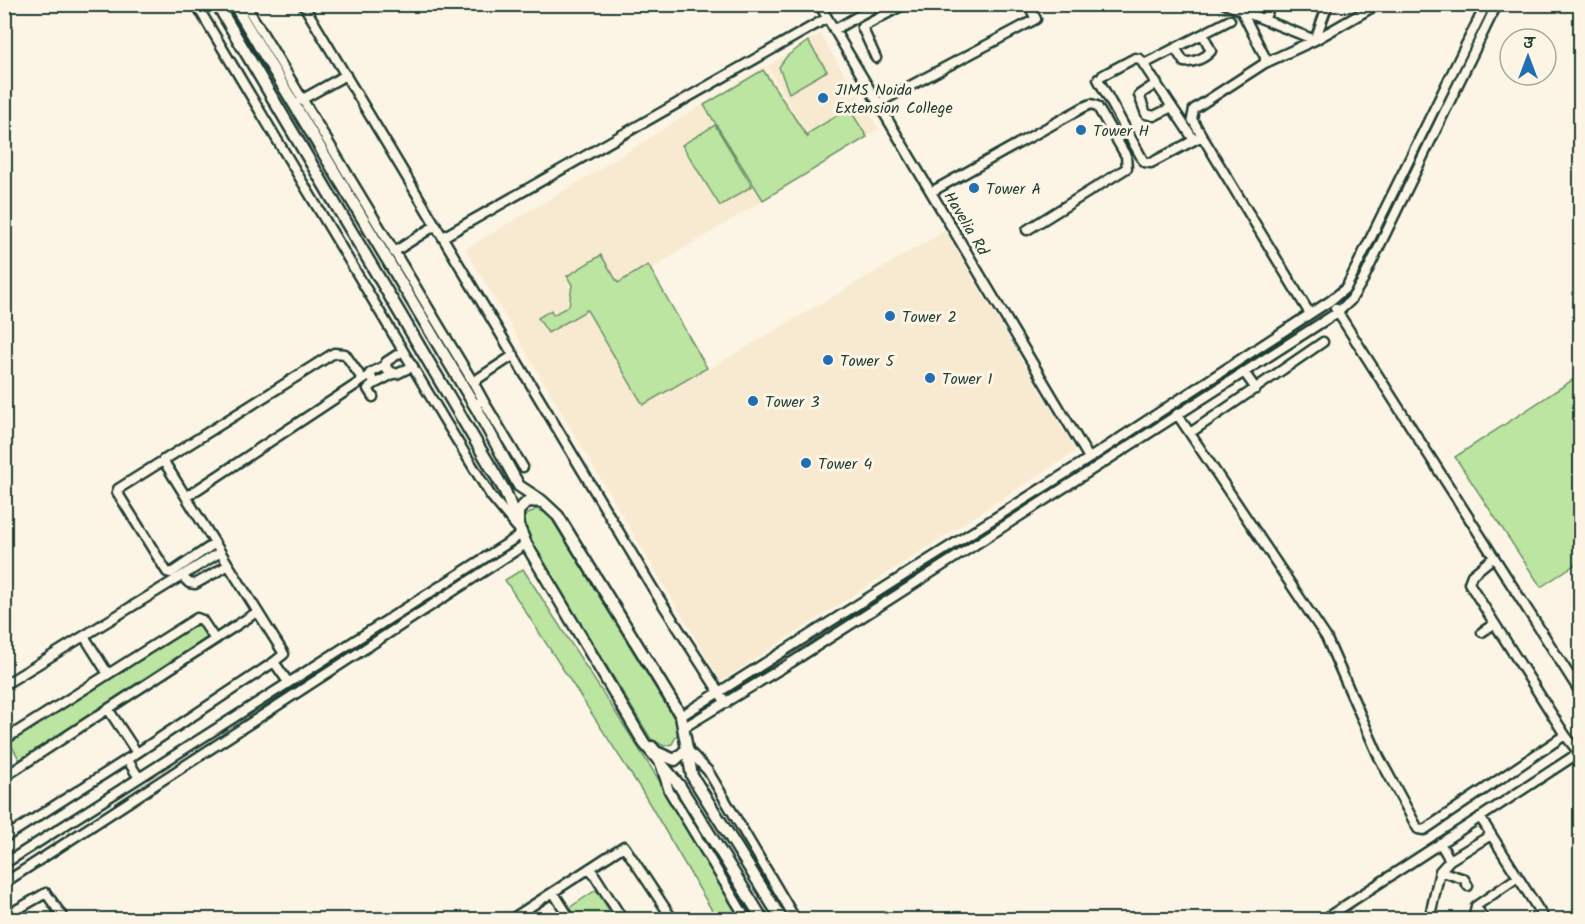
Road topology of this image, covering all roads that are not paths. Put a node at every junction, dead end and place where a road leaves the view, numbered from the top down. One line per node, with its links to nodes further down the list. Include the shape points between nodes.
1 (196, 4): 42 (street)
2 (217, 4): 53 (main road)
3 (234, 4): 52 (main road)
4 (244, 4): 29 (street)
5 (303, 4): 27 (street)
6 (819, 4): 17 (street, Havelia Rd)
7 (879, 4): 20 (street)
8 (905, 4): 24 (street, via 862,27)
9 (1028, 4): 30 (street, via 1036,19)
10 (1225, 4): 16 (street)
11 (1271, 4): 18 (street)
12 (1328, 4): 22 (street)
13 (1378, 4): 22 (street)
14 (1486, 4): 38 (street, via 1346,288)
15 (1497, 4): 39 (street, via 1360,286)
16 (1241, 10): 18 (street); 25 (street)
17 (827, 18): 20 (street, Havelia Rd); 36 (street)
18 (1266, 18): 22 (street)
19 (1230, 20): 21 (street)
20 (834, 30): 30 (street, Havelia Rd)
21 (1203, 34): 23 (street); 23 (street, via 1210,45 1208,55 1184,62)
22 (1315, 40): 25 (street)
23 (1175, 48): 26 (street)
24 (876, 58)
25 (1265, 63): 32 (street, via 1194,109 1191,119)
26 (1144, 64): 28 (street); 32 (street, via 1135,58 1100,77 1144,162 1151,164)
27 (346, 75): 29 (street); 34 (street)
28 (1157, 83): 31 (street); 31 (street, via 1139,95 1146,114 1154,116)
29 (301, 100): 37 (street)
30 (878, 103): 33 (street, Havelia Rd)
31 (1173, 107): 32 (street)
32 (1198, 138): 40 (street)
33 (931, 192): 35 (street, via 1084,107 1097,106 1126,156 1127,168); 57 (street, Havelia Rd)
34 (436, 225): 36 (street); 37 (street)
35 (1027, 230)
36 (443, 237): 43 (street)
37 (394, 252): 49 (street)
38 (1330, 301): 39 (street); 40 (street)
39 (1338, 312): 46 (street); 67 (street)
40 (1310, 314): 57 (street)
41 (1323, 342): 50 (street)
42 (403, 351): 44 (street); 45 (street)
43 (514, 355): 49 (street); 80 (street)
44 (386, 365): 47 (street); 48 (street)
45 (412, 366): 47 (street); 55 (street)
46 (1244, 372): 50 (street); 54 (street)
47 (393, 374): 48 (street)
48 (369, 380): 51 (street); 58 (street, via 345,354 334,353); 62 (street)
49 (473, 382): 52 (street)
50 (1256, 389): 56 (street)
51 (373, 398)
52 (478, 402): 59 (street); 63 (main road, via 519,486)
53 (460, 414): 55 (street); 64 (main road, via 505,491)
54 (1177, 414): 56 (street); 61 (street)
55 (445, 421): 64 (street, via 491,496)
56 (1190, 433): 86 (street, via 1326,637 1415,827 1424,830)
57 (1089, 458): 60 (street)
58 (163, 460): 62 (street); 65 (street, via 117,492 167,573)
59 (523, 467)
60 (1062, 476): 61 (street); 80 (street)
61 (1067, 484): 81 (street)
62 (186, 497): 65 (street)
63 (543, 502): 64 (main road, via 528,501 518,511); 83 (main road, via 558,516)
64 (521, 534): 77 (street); 85 (main road); 100 (street)
65 (214, 544): 66 (street)
66 (219, 554): 68 (street); 69 (street)
67 (1494, 556): 71 (street, via 1469,582); 79 (street)
68 (228, 566): 69 (street, via 195,584); 70 (street)
69 (183, 577): 73 (street)
70 (257, 612): 74 (street); 75 (street, via 284,654)
71 (1494, 624): 72 (street); 86 (street)
72 (1482, 632)
73 (84, 636): 76 (street); 78 (street)
74 (214, 638): 76 (street, via 197,618); 82 (street)
75 (274, 662): 77 (street); 90 (street)
76 (108, 674): 87 (street, via 7,738)
77 (288, 682): 94 (street)
78 (4, 685)
79 (1581, 692)
80 (719, 693): 81 (street); 83 (street)
81 (726, 703): 84 (street)
82 (108, 709): 90 (street); 93 (street)
83 (681, 716): 84 (main road)
84 (683, 728): 88 (main road)
85 (638, 732): 88 (main road, via 656,752 668,758 675,760); 92 (main road)
86 (1565, 735): 89 (street)
87 (4, 745)
88 (687, 749): 119 (main road, via 692,776); 120 (street, via 708,771)
89 (1580, 752): 95 (street)
90 (137, 753): 91 (street)
91 (127, 759): 94 (street); 97 (street)
92 (660, 765): 117 (street, via 669,790); 118 (main road, via 679,785)
93 (4, 777)
94 (139, 778): 98 (street)
95 (1480, 817): 96 (street); 99 (street)
96 (1491, 835): 101 (street); 105 (street)
97 (4, 838)
98 (43, 840): 100 (street); 102 (street)
99 (1440, 843): 101 (street); 121 (street)
100 (50, 852): 106 (street)
101 (1450, 860): 104 (street)
102 (4, 864)
103 (590, 868): 108 (street); 115 (street); 116 (street, via 624,846)
104 (1440, 871): 107 (street, via 1464,879); 122 (street)
105 (1518, 877): 109 (street); 125 (street)
106 (4, 882)
107 (1468, 886)
108 (553, 892): 110 (street); 114 (street)
109 (1476, 906): 123 (street); 124 (street)
110 (522, 916): 113 (street)
111 (4, 917): 112 (street, via 46,893)
112 (64, 920)
113 (510, 920)
114 (571, 920)
115 (622, 920)
116 (673, 920)
117 (747, 920)
118 (764, 920)
119 (782, 920)
120 (796, 920)
121 (1323, 920)
122 (1429, 920)
123 (1473, 920)
124 (1484, 920)
125 (1545, 920)

